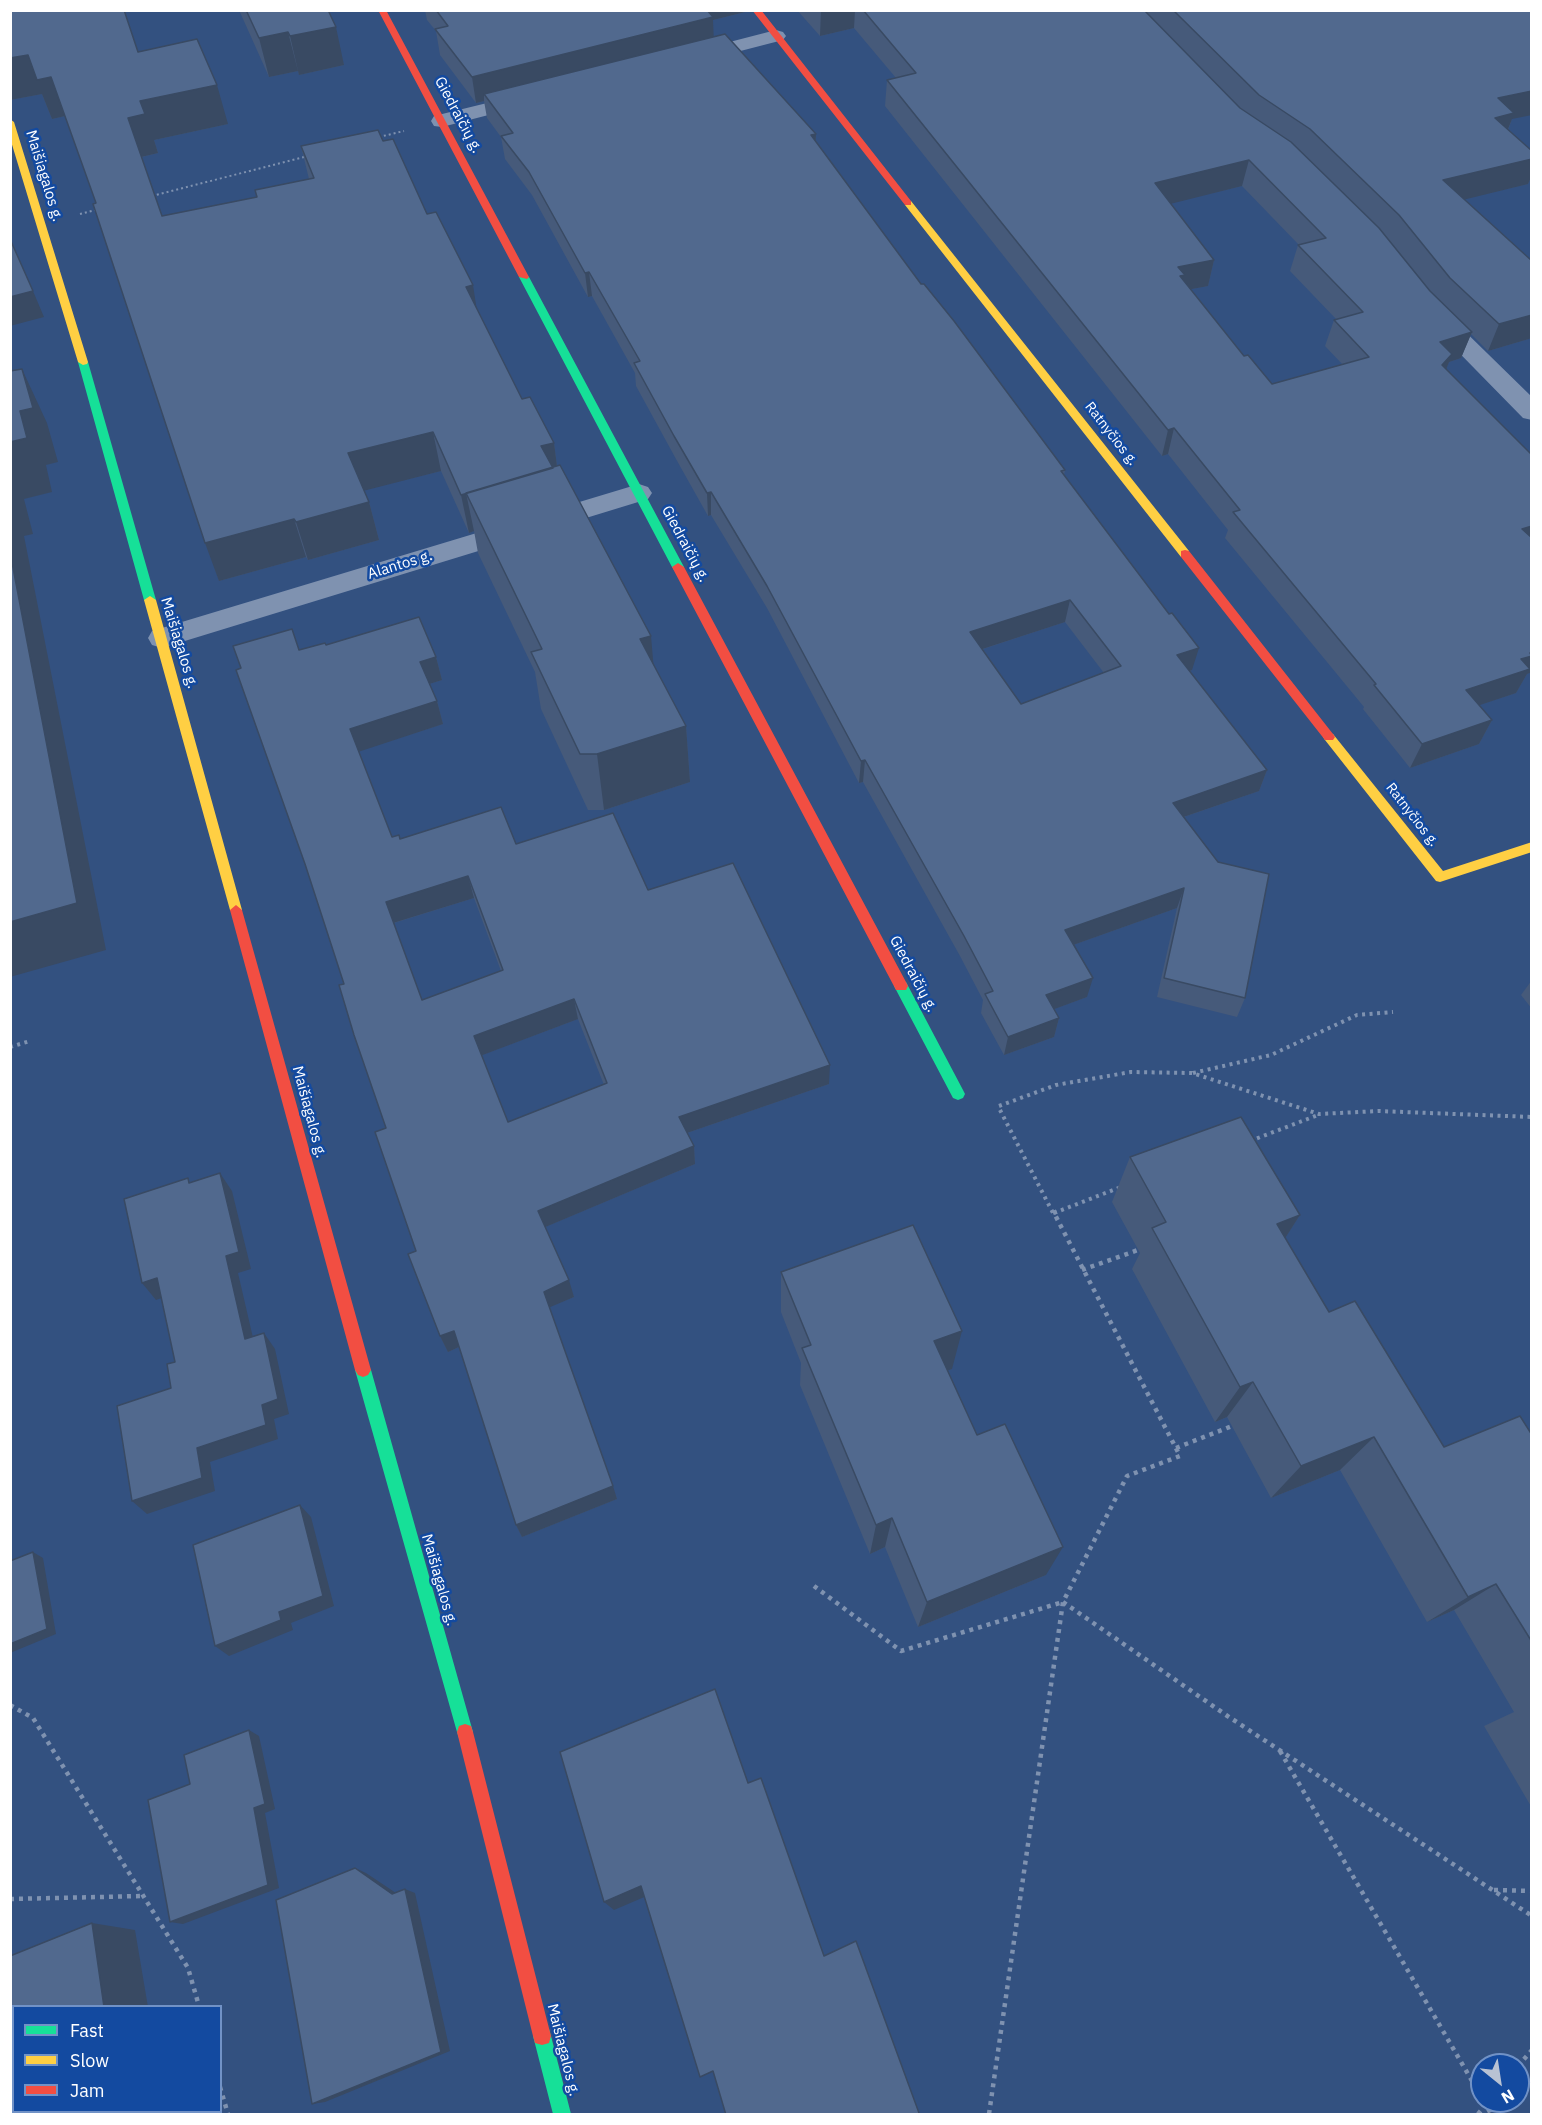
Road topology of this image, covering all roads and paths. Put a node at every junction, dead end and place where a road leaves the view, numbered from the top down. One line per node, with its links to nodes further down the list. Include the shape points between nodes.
1 (382, 10): 6 (street, Giedraičių g.)
2 (756, 10): 3 (street, Ratnyčios g.)
3 (776, 36): 4 (street); 17 (street, Ratnyčios g., via 1440,877)
4 (672, 63)
5 (546, 95): 6 (street)
6 (442, 121): 8 (path); 15 (street, Giedraičių g.)
7 (10, 122): 12 (street, Maišiagalos g.)
8 (374, 139)
9 (316, 153): 10 (path)
10 (144, 198)
11 (99, 209): 12 (path)
12 (41, 224): 16 (street, Maišiagalos g.)
13 (1423, 302): 14 (street)
14 (1532, 412)
15 (639, 493): 16 (street, Alantos g.); 22 (street, Giedraičių g.)
16 (162, 638): 45 (street, Maišiagalos g., via 467,1740)
17 (1532, 848)
18 (1393, 1012): 21 (path, via 1357,1015 1271,1055)
19 (30, 1041): 20 (path)
20 (10, 1047)
21 (1192, 1073): 23 (path); 27 (path, via 1120,1074 1056,1085 998,1107)
22 (958, 1094)
23 (1319, 1114): 24 (path, via 1378,1111); 25 (path)
24 (1532, 1117)
25 (1246, 1142)
26 (1128, 1185): 27 (path)
27 (1053, 1213): 29 (path)
28 (1138, 1250): 29 (path)
29 (1083, 1270): 31 (path)
30 (1232, 1426): 31 (path)
31 (1176, 1448): 33 (path, via 1180,1456 1127,1476)
32 (814, 1586): 33 (path, via 900,1651)
33 (1063, 1602): 35 (path); 46 (path)
34 (10, 1705): 38 (path, via 33,1718)
35 (1280, 1750): 36 (path); 42 (path)
36 (1493, 1890): 37 (path); 40 (path)
37 (1532, 1891)
38 (144, 1896): 39 (path); 41 (path, via 188,1968)
39 (10, 1899)
40 (1532, 1916)
41 (197, 2005)
42 (1470, 2075)
43 (222, 2094): 44 (path)
44 (228, 2115)
45 (562, 2115)
46 (989, 2115)

